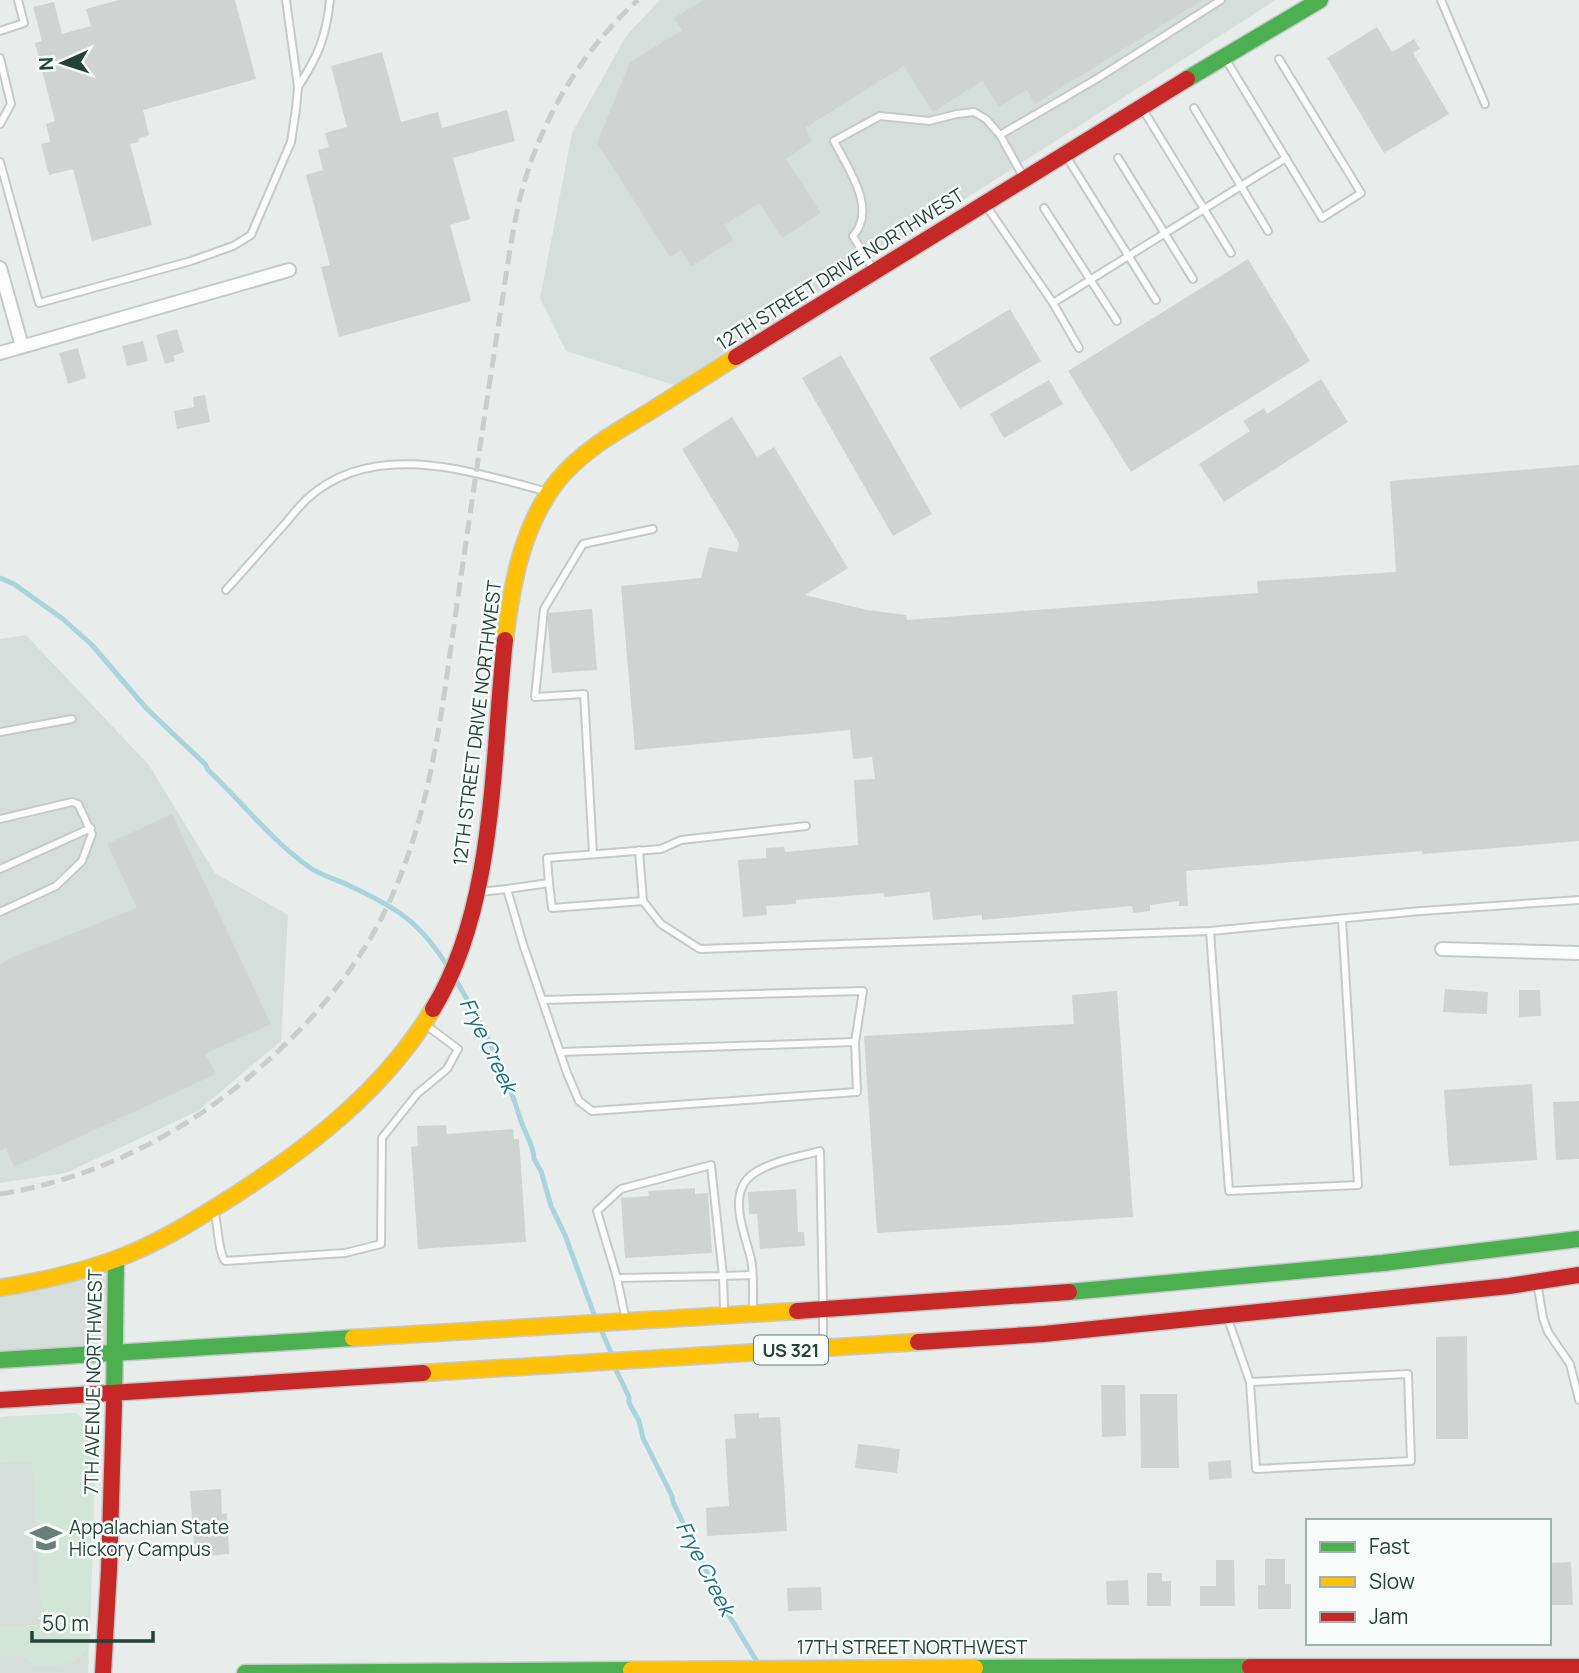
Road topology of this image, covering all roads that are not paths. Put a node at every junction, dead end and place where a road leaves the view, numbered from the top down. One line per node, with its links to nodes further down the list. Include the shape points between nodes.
1 (18, 0): 7 (lane, via 23,24)
2 (286, 0): 11 (lane)
3 (330, 0): 11 (lane, via 318,56)
4 (1221, 0): 16 (lane)
5 (1320, 0): 8 (main road, 12TH STREET DRIVE NORTHWEST)
6 (1441, 0): 12 (lane)
7 (0, 31)
8 (1224, 57): 13 (main road, 12TH STREET DRIVE NORTHWEST); 19 (lane)
9 (0, 58): 15 (lane, via 10,104)
10 (1279, 59): 19 (lane, via 1361,193 1322,218)
11 (298, 88): 20 (lane, via 290,142 251,235 191,261 43,304 37,301)
12 (1485, 104)
13 (1142, 108): 17 (main road, 12TH STREET DRIVE NORTHWEST); 25 (lane)
14 (1194, 108): 22 (lane)
15 (0, 124)
16 (1000, 135): 21 (lane); 32 (lane, via 974,112 929,121 880,116 834,141 860,193 861,220 853,236)
17 (1066, 155): 21 (main road, 12TH STREET DRIVE NORTHWEST); 29 (lane)
18 (1118, 158): 27 (lane)
19 (1286, 158): 22 (lane)
20 (0, 161)
21 (1025, 180): 23 (main road, 12TH STREET DRIVE NORTHWEST)
22 (1241, 186): 25 (lane); 26 (lane)
23 (985, 204): 32 (main road, 12TH STREET DRIVE NORTHWEST); 36 (lane)
24 (1044, 208): 33 (lane)
25 (1203, 209): 27 (lane); 28 (lane)
26 (1268, 231)
27 (1165, 233): 29 (lane); 34 (lane)
28 (1231, 253)
29 (1127, 257): 33 (lane); 35 (lane)
30 (0, 268): 38 (street)
31 (289, 270): 38 (street)
32 (875, 272): 41 (main road, 12TH STREET DRIVE NORTHWEST, via 611,435 581,456)
33 (1091, 279): 36 (lane); 37 (lane)
34 (1193, 279)
35 (1156, 300)
36 (1053, 303): 39 (lane)
37 (1116, 321)
38 (22, 346): 40 (street)
39 (1079, 348)
40 (0, 353)
41 (550, 492): 43 (lane, via 476,472 422,464 393,464 345,474 308,497); 54 (main road, 12TH STREET DRIVE NORTHWEST, via 536,512 520,556 508,609)
42 (653, 529): 50 (lane, via 583,544 544,609 535,697 584,694)
43 (226, 590)
44 (72, 719): 45 (lane)
45 (0, 732)
46 (0, 819): 48 (lane, via 72,802 79,804)
47 (806, 826): 49 (lane, via 681,840 661,849)
48 (91, 828): 51 (lane); 57 (lane, via 82,861 56,886)
49 (639, 850): 50 (lane); 56 (lane)
50 (593, 854): 52 (lane, via 547,858)
51 (0, 869)
52 (549, 883): 53 (lane); 56 (lane, via 552,908)
53 (507, 889): 54 (lane); 62 (lane)
54 (477, 892): 63 (main road, 12TH STREET DRIVE NORTHWEST, via 460,956)
55 (1579, 900): 58 (lane)
56 (643, 901): 59 (lane, via 661,924 700,949)
57 (0, 912)
58 (1342, 919): 59 (lane); 59 (lane, via 1358,1185 1229,1191)
59 (1210, 931)
60 (1441, 949): 61 (street)
61 (1579, 953)
62 (542, 1000): 64 (lane, via 863,991); 65 (lane)
63 (425, 1024): 66 (main road, 12TH STREET DRIVE NORTHWEST, via 393,1068 335,1123); 66 (lane, via 458,1049 447,1069 417,1094 382,1138 381,1244 345,1253 225,1261 219,1254)
64 (855, 1042): 65 (lane); 65 (lane, via 857,1092 592,1111 579,1101)
65 (560, 1052)
66 (214, 1208): 68 (main road, 12TH STREET DRIVE NORTHWEST)
67 (1579, 1239): 75 (main road, US 321, via 1275,1273)
68 (116, 1260): 74 (main road, 12TH STREET DRIVE NORTHWEST); 81 (main road, 7TH AVENUE NORTHWEST)
69 (752, 1275): 71 (lane); 75 (lane, via 742,1230 741,1187 752,1174 767,1167 820,1151); 76 (lane)
70 (1579, 1275): 73 (main road, US 321)
71 (723, 1276): 72 (lane); 72 (lane, via 711,1165 621,1189 597,1211); 77 (lane)
72 (617, 1278): 79 (lane)
73 (1537, 1281): 78 (main road, US 321); 86 (lane, via 1543,1318 1570,1364)
74 (0, 1288)
75 (822, 1309): 76 (main road, US 321); 80 (lane)
76 (754, 1313): 77 (main road, US 321)
77 (724, 1315): 79 (main road, US 321)
78 (1227, 1317): 80 (main road, US 321); 83 (lane)
79 (626, 1321): 81 (main road, US 321)
80 (823, 1348): 84 (main road, US 321)
81 (115, 1352): 82 (main road, US 321); 84 (main road, 7TH AVENUE NORTHWEST)
82 (0, 1360)
83 (1250, 1382): 83 (lane, via 1256,1469 1411,1461 1408,1374)
84 (115, 1392): 85 (main road, US 321); 89 (main road, 7TH AVENUE NORTHWEST)
85 (0, 1400)
86 (1579, 1400)
87 (1579, 1667): 88 (main road, 17TH STREET NORTHWEST)
88 (500, 1672): 90 (main road, 17TH STREET NORTHWEST)
89 (103, 1673)
90 (245, 1673)

